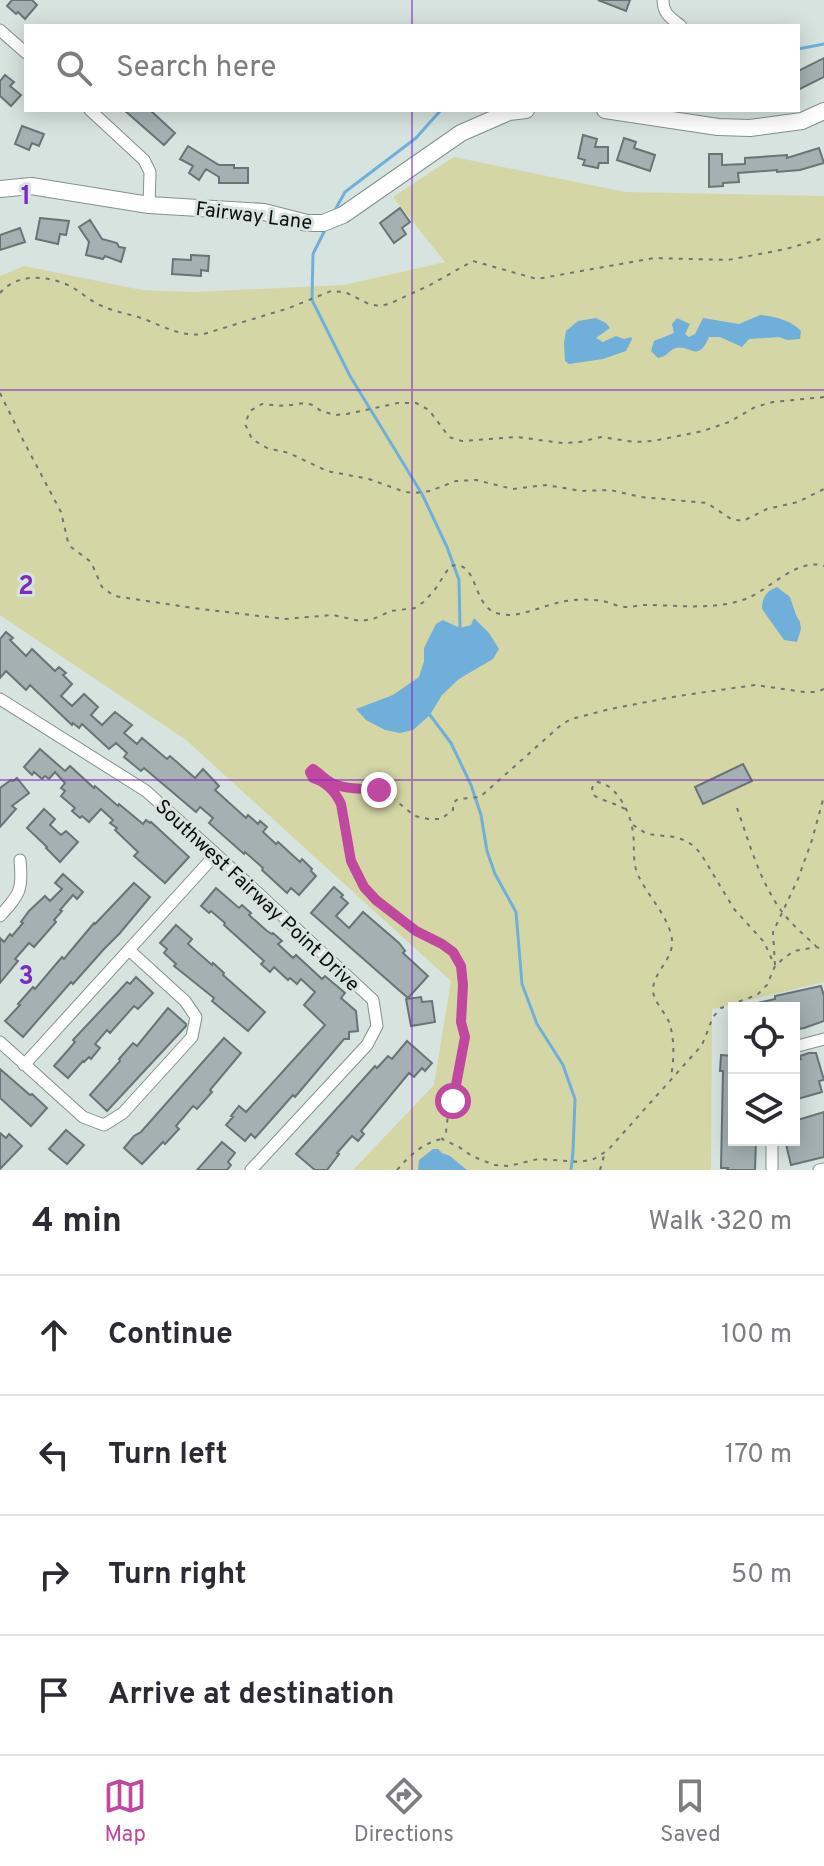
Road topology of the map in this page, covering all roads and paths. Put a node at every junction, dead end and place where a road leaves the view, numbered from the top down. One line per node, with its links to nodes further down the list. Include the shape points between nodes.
1 (663, 0): 2 (street, via 663,9)
2 (678, 24)
3 (0, 30): 4 (street)
4 (24, 51)
5 (824, 111): 9 (street, via 802,121 750,128 718,127)
6 (92, 112): 11 (street, via 144,160 150,172)
7 (509, 112): 11 (street, Fairway Lane, via 461,133 343,215 323,223 264,212)
8 (631, 112): 9 (street)
9 (682, 116)
10 (0, 189): 11 (street, Fairway Lane, via 31,186)
11 (149, 205)
12 (824, 238): 13 (path, via 728,260 654,258 537,279 473,261 389,304 369,304 331,291 194,335 102,306 52,280 27,277)
13 (0, 293)
14 (0, 393): 17 (path, via 61,512 68,542 91,562 102,587 114,596 285,619 333,615 360,621 415,608 457,564 469,570 490,610 514,615 577,600 622,607 728,603 755,594 802,565)
15 (824, 397): 16 (path, via 773,402 703,431 635,442 601,437 562,443 517,437 462,441 449,437 429,410 416,403 335,415 304,403 262,404 250,411 245,424 252,439 267,448 405,492 476,480 513,489 546,485 610,490 707,503 743,521)
16 (824, 489)
17 (824, 566)
18 (824, 689): 37 (path, via 745,686 571,719 480,797 458,799 441,819 415,816 385,792 345,787 317,770 310,772 341,804 351,861 364,887 416,931 453,952 461,966 465,1037)
19 (0, 699): 24 (street, Southwest Fairway Point Drive, via 146,791)
20 (824, 796): 26 (path)
21 (737, 808): 26 (path)
22 (625, 809): 22 (path, via 612,788 596,782 593,795); 23 (path)
23 (632, 824): 31 (path, via 647,834 694,846 734,909 764,942); 36 (path, via 634,865 673,941 653,985 670,1025)
24 (216, 854): 29 (street); 40 (street, Southwest Fairway Point Drive, via 373,1000 377,1026 367,1045)
25 (20, 860): 27 (street, via 22,882)
26 (782, 912): 28 (path); 31 (path, via 773,932)
27 (0, 916)
28 (817, 947): 30 (path); 31 (path, via 794,951)
29 (129, 950): 35 (street); 35 (street, via 196,1017 192,1037 123,1113 104,1125 83,1117)
30 (824, 951)
31 (775, 966): 36 (path, via 757,995 721,1008 702,1045)
32 (824, 1039): 34 (street)
33 (0, 1042): 35 (street)
34 (800, 1045)
35 (24, 1065)
36 (671, 1078): 39 (path)
37 (442, 1139): 39 (path, via 494,1165 538,1159 580,1162); 41 (path, via 430,1142)
38 (772, 1146): 43 (street)
39 (606, 1151): 42 (path)
40 (251, 1170)
41 (397, 1170)
42 (600, 1170)
43 (772, 1170)

